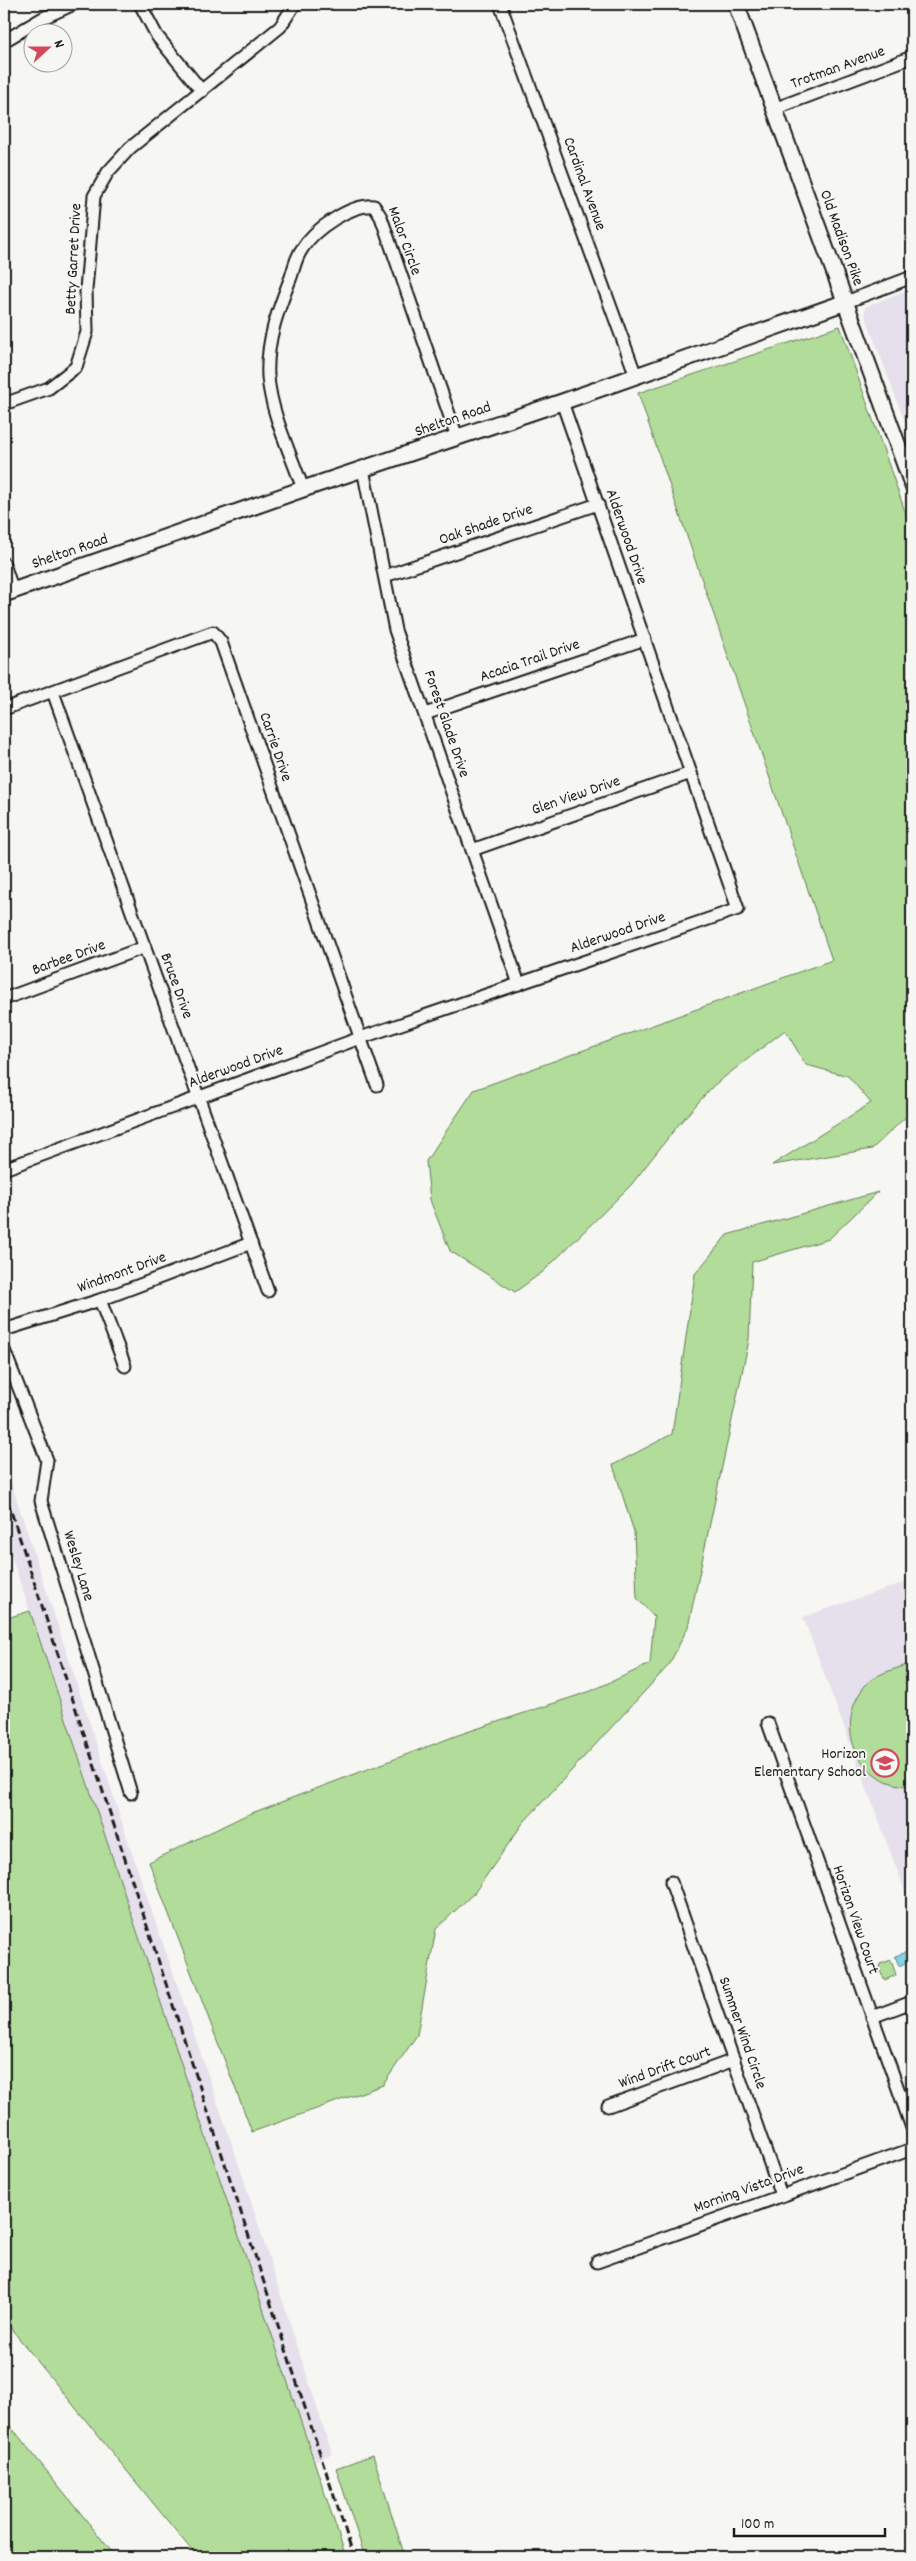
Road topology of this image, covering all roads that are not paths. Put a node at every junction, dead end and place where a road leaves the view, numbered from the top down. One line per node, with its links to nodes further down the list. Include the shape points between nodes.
1 (74, 4): 6 (street, via 42,18)
2 (140, 4): 8 (street, via 157,36)
3 (500, 4): 12 (street, Cardinal Avenue)
4 (736, 4): 9 (street, Old Madison Pike)
5 (293, 7): 8 (street, Betty Garret Drive, via 280,26)
6 (4, 41)
7 (912, 57): 9 (street, Trotman Avenue)
8 (202, 91): 14 (street, Betty Garret Drive, via 130,148 108,172 94,196 86,290 87,332 76,367 49,388)
9 (774, 109): 11 (street, Old Madison Pike)
10 (912, 277): 11 (street, Shelton Road)
11 (846, 302): 12 (street, Shelton Road); 17 (street, Old Madison Pike)
12 (636, 376): 13 (street, Shelton Road)
13 (562, 402): 15 (street, Shelton Road); 19 (street, Alderwood Drive)
14 (4, 404)
15 (457, 437): 16 (street, Shelton Road); 18 (street, Malor Circle, via 380,217 374,206 364,205 326,224 302,249 276,314 268,346 268,378 275,409)
16 (363, 469): 18 (street, Shelton Road); 21 (street, Forest Glade Drive)
17 (912, 484)
18 (303, 489): 22 (street, Shelton Road)
19 (598, 504): 21 (street, Oak Shade Drive); 23 (street, Alderwood Drive)
20 (4, 564): 22 (street)
21 (385, 576): 26 (street, Forest Glade Drive, via 396,630)
22 (8, 593)
23 (645, 639): 26 (street, Acacia Trail Drive); 27 (street, Alderwood Drive)
24 (53, 692): 25 (street, Carrie Drive); 29 (street, Bruce Drive); 32 (street, Carrie Drive, via 213,632 221,642)
25 (4, 710)
26 (425, 714): 28 (street, Forest Glade Drive)
27 (691, 773): 28 (street, Glen View Drive); 30 (street, Alderwood Drive, via 738,909)
28 (472, 850): 30 (street, Forest Glade Drive)
29 (145, 947): 31 (street, Barbee Drive); 34 (street, Bruce Drive)
30 (519, 984): 32 (street, Alderwood Drive)
31 (4, 999)
32 (360, 1038): 33 (street, Carrie Drive); 34 (street, Alderwood Drive)
33 (377, 1085)
34 (199, 1098): 35 (street, Alderwood Drive); 36 (street, Bruce Drive)
35 (4, 1169)
36 (251, 1243): 37 (street, Bruce Drive); 38 (street, Windmont Drive)
37 (268, 1292)
38 (100, 1300): 39 (street, Windmont Drive); 41 (street)
39 (4, 1330)
40 (4, 1350): 43 (street, Wesley Lane, via 47,1460 41,1501)
41 (125, 1366)
42 (768, 1723): 46 (street, Horizon View Court)
43 (131, 1793)
44 (671, 1882): 47 (street, Summer Wind Circle)
45 (912, 2002): 46 (street)
46 (872, 2017): 49 (street, Horizon View Court)
47 (734, 2060): 48 (street, Wind Drift Court); 51 (street, Summer Wind Circle)
48 (608, 2106)
49 (912, 2128)
50 (912, 2149): 51 (street, Morning Vista Drive)
51 (781, 2195): 52 (street, Morning Vista Drive)
52 (597, 2262)

